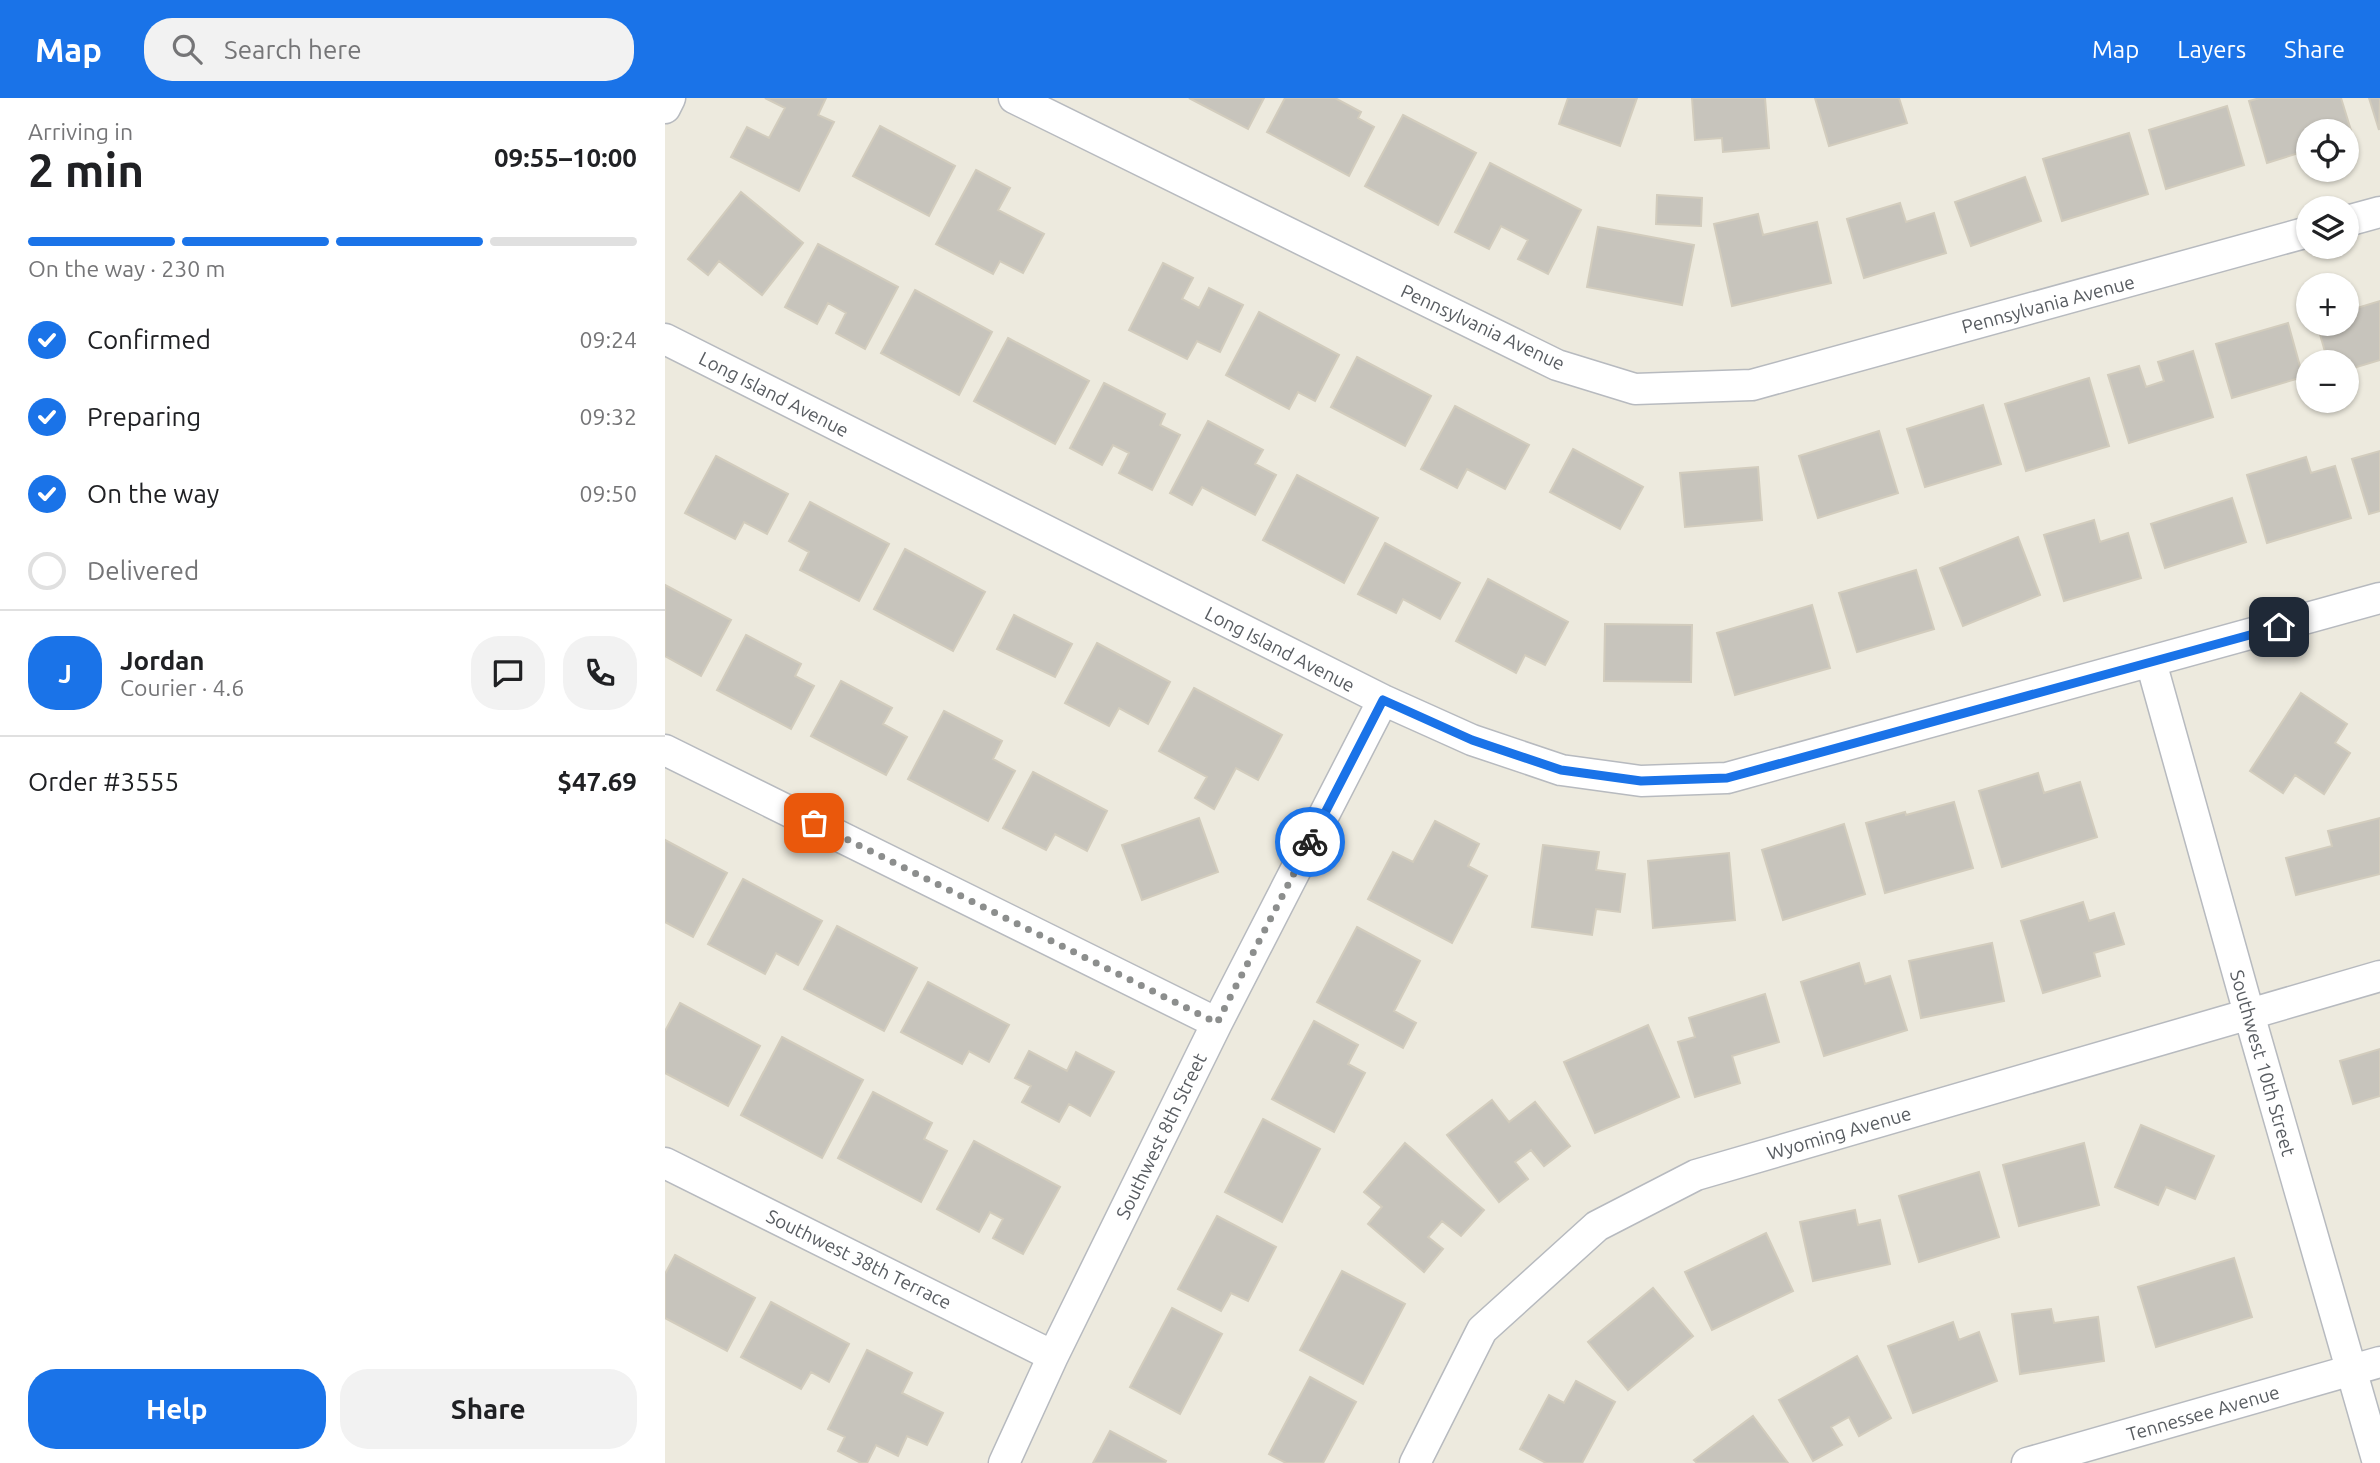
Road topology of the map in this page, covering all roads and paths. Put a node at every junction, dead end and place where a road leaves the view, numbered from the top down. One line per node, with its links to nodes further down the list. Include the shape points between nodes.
1 (670, 98): 3 (street)
2 (1014, 98): 6 (street, Pennsylvania Avenue, via 1557,365 1635,388 1752,385)
3 (665, 108)
4 (2380, 212): 5 (street)
5 (2359, 218)
6 (2296, 235)
7 (665, 339): 10 (street, Long Island Avenue)
8 (2380, 598): 9 (street, Long Island Avenue)
9 (2151, 662): 10 (street, Long Island Avenue, via 1727,778 1641,781 1561,770 1472,740); 13 (street, Southwest 10th Street)
10 (1383, 700): 14 (street, Southwest 8th Street)
11 (665, 750): 14 (street)
12 (2380, 976): 13 (street, Wyoming Avenue)
13 (2249, 1013): 18 (street, Southwest 10th Street); 20 (street, Wyoming Avenue, via 1696,1175 1597,1226 1482,1330)
14 (1217, 1023): 16 (street, Southwest 8th Street)
15 (665, 1163): 16 (street, Southwest 38th Terrace)
16 (1053, 1356): 19 (street, Southwest 8th Street)
17 (2380, 1362): 18 (street, Tennessee Avenue)
18 (2351, 1370): 21 (street, Tennessee Avenue); 22 (street, Southwest 10th Street)
19 (1004, 1463)
20 (1415, 1463)
21 (2027, 1463)
22 (2378, 1463)

